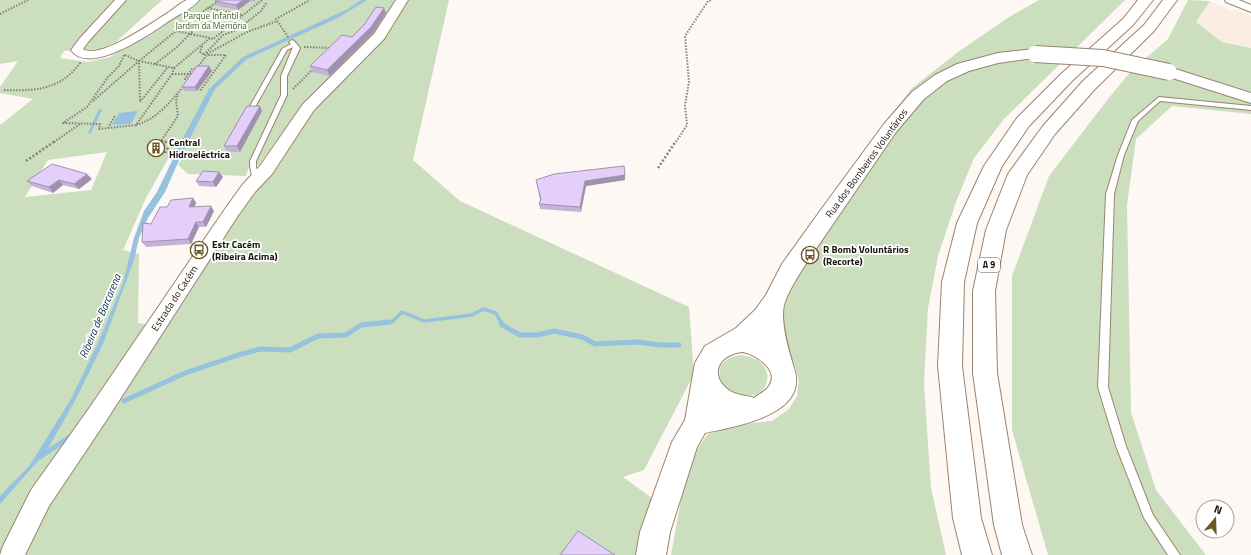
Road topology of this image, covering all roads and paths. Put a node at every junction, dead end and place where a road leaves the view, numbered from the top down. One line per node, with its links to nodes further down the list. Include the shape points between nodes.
1 (28, 0): 15 (path)
2 (121, 0): 27 (street, via 77,50)
3 (194, 0): 27 (street, via 117,48 100,55)
4 (221, 0): 13 (path)
5 (262, 0): 16 (path)
6 (310, 0): 17 (path, via 279,16)
7 (402, 0): 52 (street, Estrada do Cacém, via 379,36 308,107 266,170)
8 (712, 0): 51 (path, via 708,1 685,36 689,82 685,105 686,125)
9 (1146, 0): 61 (main road, via 1128,22 1067,77 1023,122 993,166 967,223 953,282 950,366 967,518)
10 (1170, 0): 62 (main road, A 9, via 1149,28 1089,85 1049,130 1018,174 996,230 984,291 985,373 1008,525)
11 (1230, 0): 14 (street)
12 (266, 2): 26 (path, via 258,15 238,30 223,35 214,42)
13 (208, 8): 16 (path); 18 (path)
14 (1251, 9)
15 (0, 13)
16 (242, 15): 22 (path, via 213,39)
17 (277, 21): 21 (path); 26 (path, via 247,32)
18 (180, 28): 19 (path); 20 (path, via 194,31)
19 (176, 31): 20 (path); 28 (path)
20 (190, 34): 22 (path); 29 (path)
21 (286, 34)
22 (210, 38): 23 (path)
23 (204, 44): 26 (path, via 200,52); 31 (path)
24 (294, 44): 25 (path, via 334,48); 40 (lane, via 297,48 284,76); 43 (lane, via 285,49)
25 (329, 53)
26 (206, 55): 36 (path, via 226,55); 39 (path, via 196,69 192,69 185,79 189,79)
27 (86, 56): 37 (path, via 77,69 63,80 44,89)
28 (139, 61): 29 (path); 30 (path, via 140,102); 42 (path); 42 (path, via 124,54 119,66)
29 (154, 64): 30 (path)
30 (169, 67): 31 (path)
31 (174, 68): 33 (path)
32 (313, 69): 40 (path)
33 (172, 74): 34 (path, bridge); 47 (path)
34 (198, 74)
35 (208, 74): 36 (path)
36 (212, 74): 38 (path)
37 (4, 90)
38 (200, 91)
39 (178, 94): 47 (path, via 158,115); 49 (path, via 178,116 161,141 171,143)
40 (284, 95): 52 (lane, via 253,161)
41 (1251, 98): 53 (main road, Rua dos Bombeiros Voluntários, bridge, via 1169,72 1100,57 1035,54 974,63 941,78 913,100 900,115 832,208 783,281)
42 (89, 104): 46 (path, via 63,123)
43 (252, 108)
44 (1251, 108): 63 (lane, via 1159,99 1135,120 1121,155 1110,194 1103,387 1121,446 1149,518)
45 (115, 116): 48 (path)
46 (81, 124): 48 (path, via 100,124 99,129); 50 (path)
47 (136, 125): 48 (path)
48 (108, 128)
49 (165, 152)
50 (26, 161)
51 (658, 168)
52 (257, 179): 59 (street, Estrada do Cacém, via 215,234 40,498)
53 (772, 304): 54 (main road, Rua dos Bombeiros Voluntários, via 755,327); 55 (main road, Rua dos Bombeiros Voluntários, via 772,333)
54 (733, 343): 55 (main road, Rua dos Bombeiros Voluntários, via 760,347); 56 (main road, Rua dos Bombeiros Voluntários, via 716,350 707,363)
55 (780, 365): 57 (main road, Rua dos Bombeiros Voluntários, via 784,379 783,387 775,399)
56 (705, 372): 57 (main road, via 710,388 723,401 742,408); 58 (main road, Rua dos Bombeiros Voluntários)
57 (760, 407): 58 (main road, Rua dos Bombeiros Voluntários)
58 (697, 423): 60 (main road, Rua dos Bombeiros Voluntários, via 685,442 655,532)
59 (12, 555)
60 (651, 555)
61 (977, 555)
62 (1017, 555)
63 (1175, 555)

